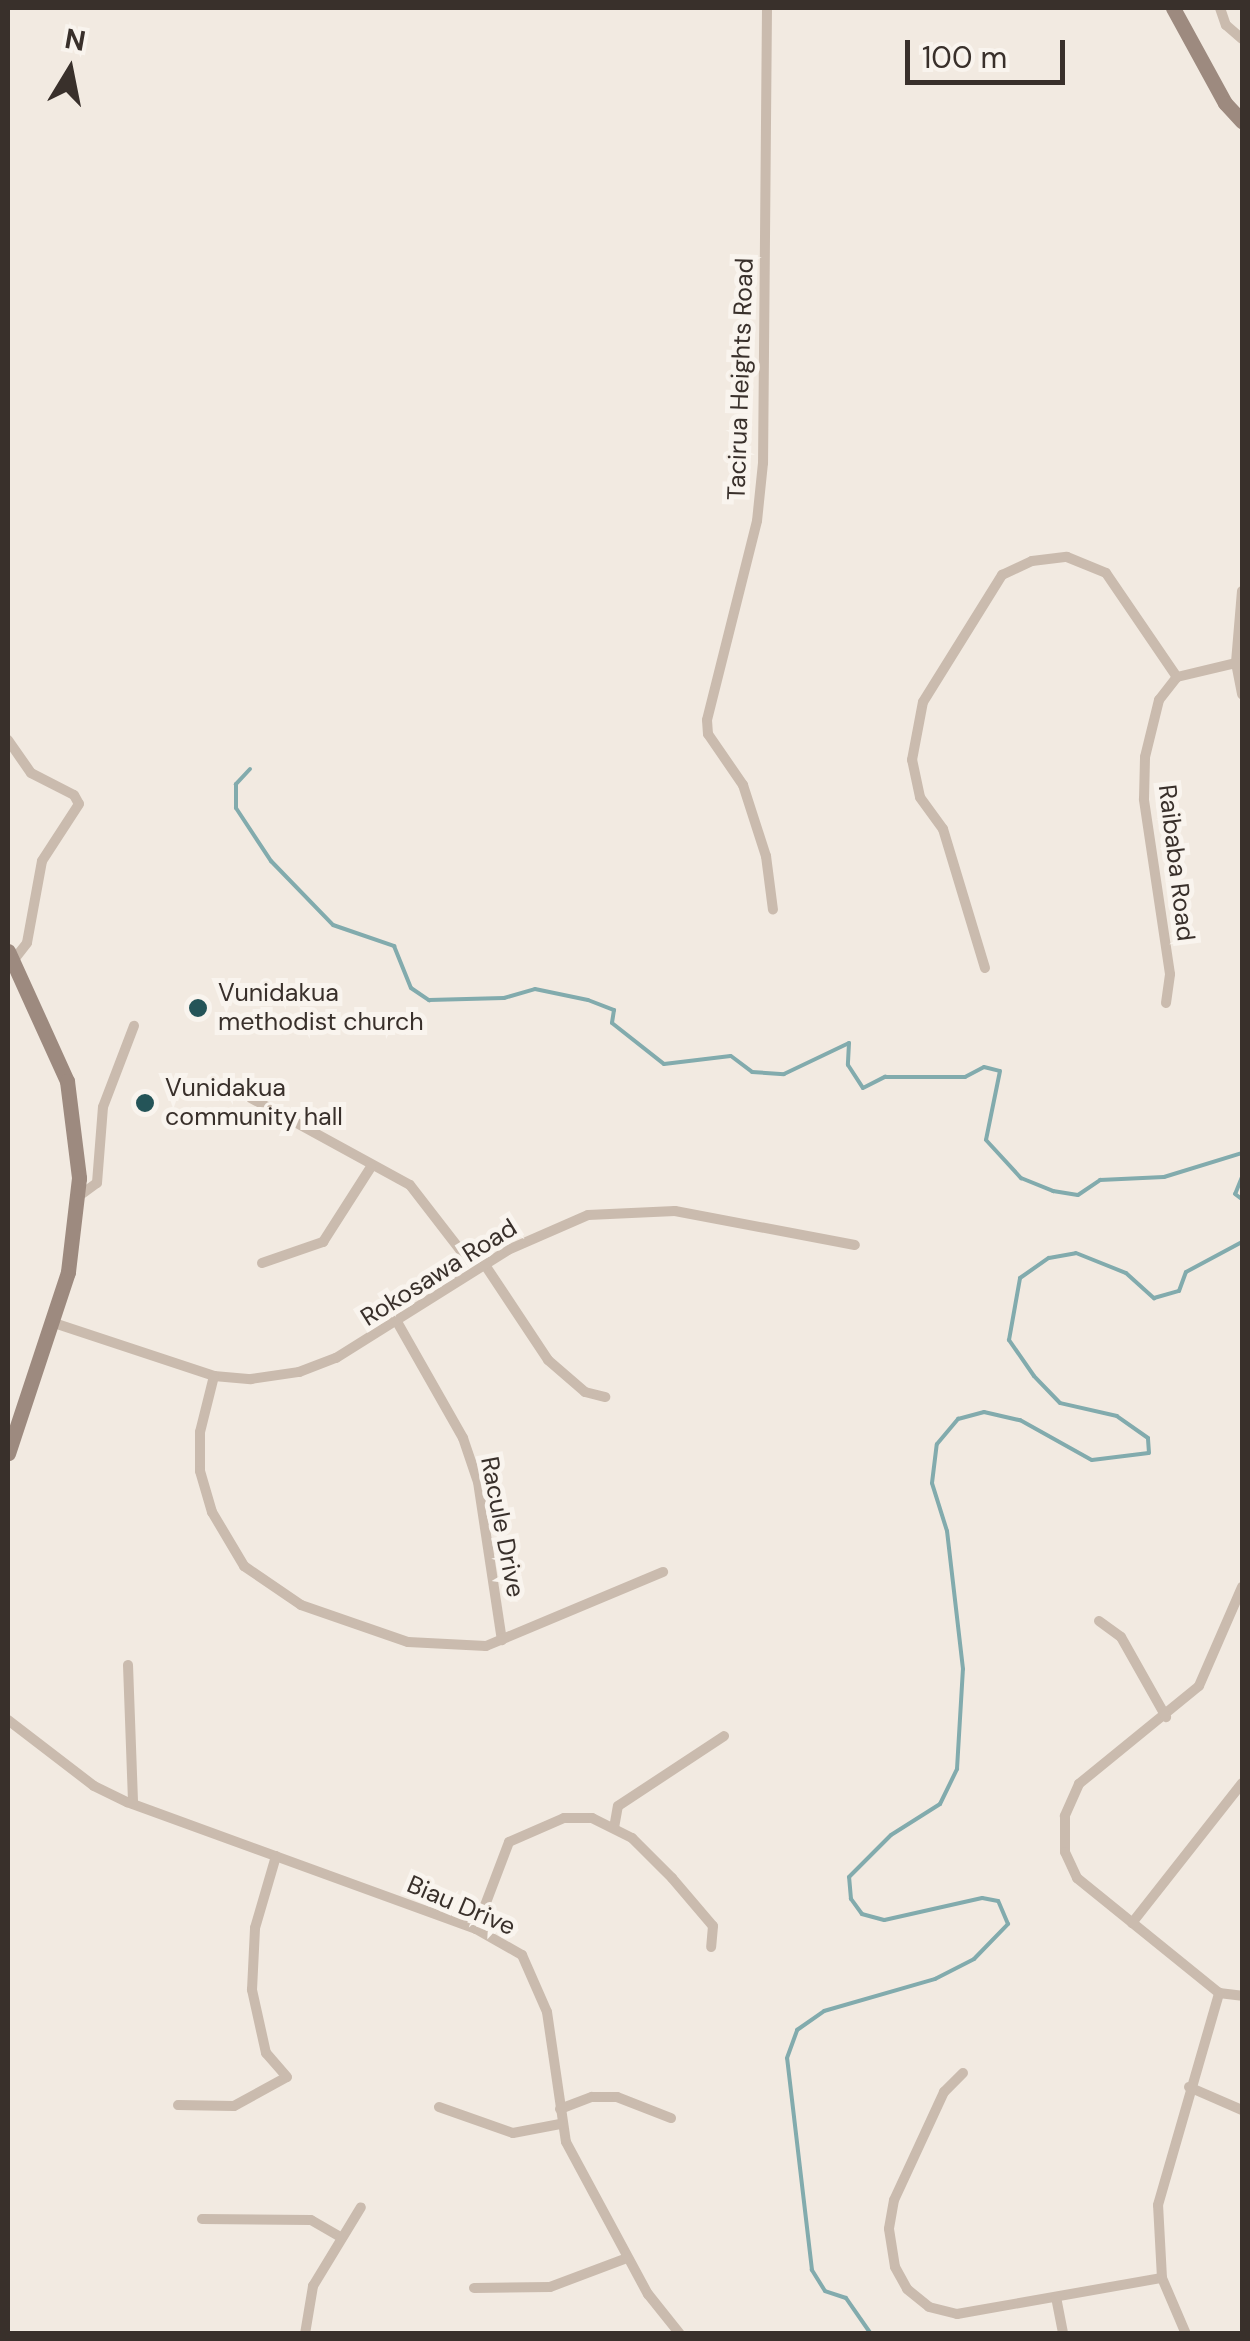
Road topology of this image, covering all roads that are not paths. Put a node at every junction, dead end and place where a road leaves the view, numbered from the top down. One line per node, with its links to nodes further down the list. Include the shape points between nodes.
1 (767, 8): 11 (street, Tacirua Heights Road, via 763,463 756,521 707,720 708,734 743,785 766,856)
2 (1173, 8): 5 (main road, via 1224,103)
3 (1220, 8): 4 (street)
4 (1242, 39)
5 (1242, 121)
6 (1242, 591): 7 (street)
7 (1236, 663): 8 (street); 9 (street)
8 (1177, 677): 13 (street, via 1106,572 1067,557 1002,575 924,702 912,760 920,796 943,829); 14 (street, Raibaba Road, via 1159,700 1145,771 1170,974)
9 (1242, 694)
10 (8, 740): 12 (street, via 31,773 74,794 78,804 37,872 27,943)
11 (774, 910)
12 (10, 956): 18 (main road, via 66,1080)
13 (985, 968)
14 (1166, 1003)
15 (134, 1026): 18 (street, via 103,1107 98,1180)
16 (251, 1098): 17 (street)
17 (371, 1167): 20 (street, via 323,1242); 21 (street, via 428,1202)
18 (79, 1196): 23 (main road, via 76,1240)
19 (855, 1245): 21 (street, Rokosawa Road, via 637,1210 588,1215)
20 (262, 1263)
21 (480, 1267): 22 (street, Rokosawa Road); 25 (street, via 548,1360 586,1392)
22 (396, 1320): 24 (street, Rokosawa Road, via 299,1372); 30 (street, Racule Drive, via 473,1468)
23 (52, 1322): 24 (street, Rokosawa Road); 26 (main road)
24 (214, 1376): 30 (street, via 200,1432 200,1472 212,1512 244,1566 302,1604 365,1630 450,1648)
25 (605, 1397)
26 (8, 1453)
27 (664, 1572): 30 (street)
28 (1242, 1587): 32 (street, via 1218,1654 1199,1686)
29 (1099, 1622): 32 (street, via 1121,1637)
30 (502, 1640)
31 (128, 1664): 36 (street)
32 (1166, 1717): 39 (street, via 1079,1784 1065,1816 1065,1852 1076,1878)
33 (8, 1720): 36 (street, Biau Drive, via 94,1786)
34 (724, 1736): 37 (street, via 618,1806)
35 (1242, 1784): 39 (street)
36 (133, 1804): 38 (street, Biau Drive)
37 (614, 1828): 40 (street, via 592,1818 564,1818 510,1842); 41 (street, via 672,1878 712,1926)
38 (276, 1856): 40 (street, Biau Drive); 46 (street, via 255,1928 252,1990 256,2029 287,2077 234,2106)
39 (1132, 1923): 42 (street)
40 (476, 1929): 48 (street, Biau Drive, via 512,1948 534,1970 548,2012)
41 (710, 1947)
42 (1219, 1992): 43 (street); 45 (street)
43 (1242, 1996)
44 (963, 2073): 58 (street, via 944,2092 894,2200 889,2229 895,2268 906,2289 929,2307 957,2314)
45 (1189, 2088): 49 (street); 56 (street, via 1158,2205)
46 (178, 2105)
47 (439, 2107): 51 (street, via 513,2133)
48 (560, 2109): 50 (street, via 592,2097 617,2097); 51 (street, Biau Drive)
49 (1242, 2110)
50 (671, 2118)
51 (560, 2124): 55 (street, Biau Drive)
52 (361, 2208): 54 (street)
53 (202, 2219): 54 (street, via 311,2220)
54 (340, 2237): 59 (street, via 314,2286)
55 (628, 2258): 57 (street, via 550,2287); 60 (street, Biau Drive)
56 (1162, 2278): 58 (street); 62 (street)
57 (474, 2288)
58 (1056, 2297): 61 (street)
59 (305, 2334)
60 (680, 2334)
61 (1063, 2334)
62 (1186, 2334)

